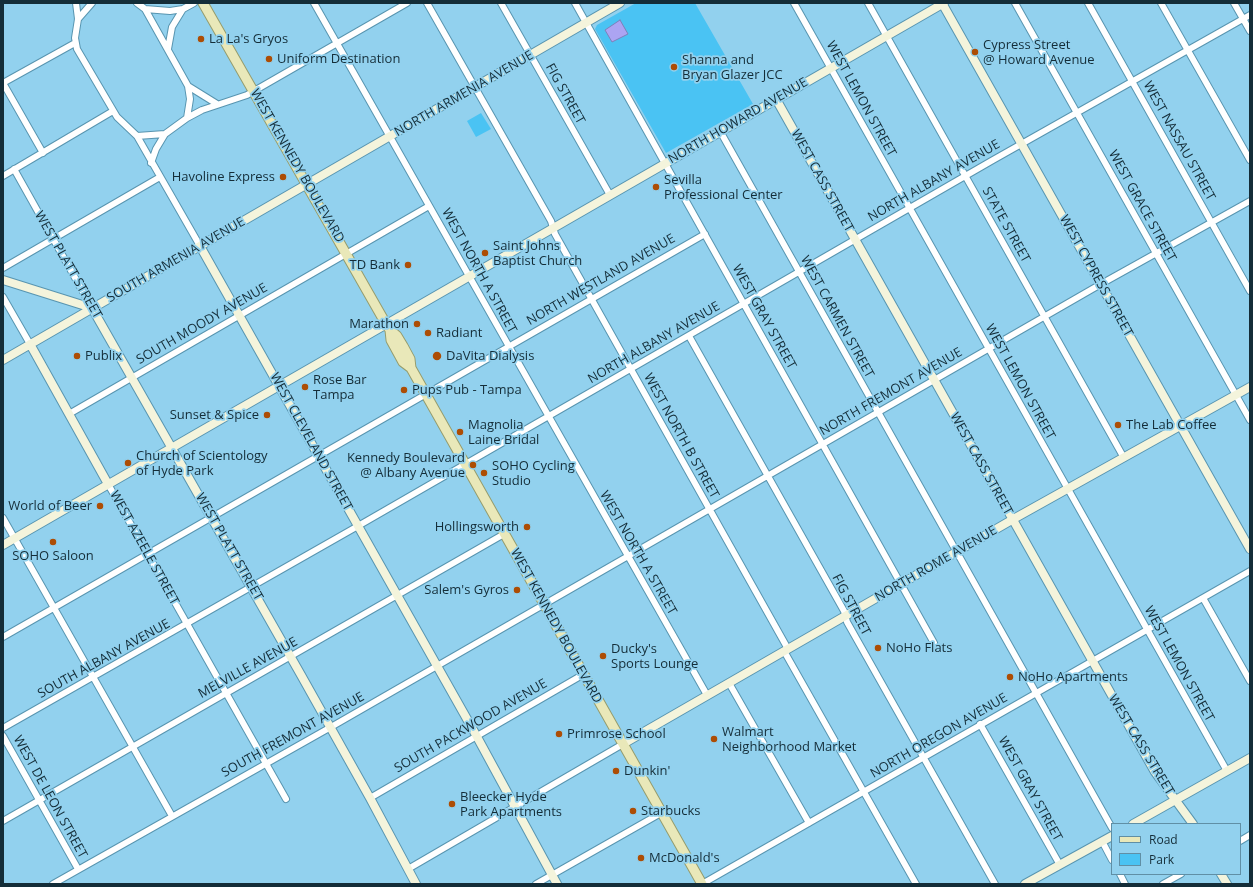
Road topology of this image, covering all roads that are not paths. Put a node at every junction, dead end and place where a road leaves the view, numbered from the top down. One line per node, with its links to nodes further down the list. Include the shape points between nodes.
1 (76, 3): 22 (street)
2 (92, 3): 22 (street)
3 (137, 3): 19 (street)
4 (194, 3): 20 (street)
5 (203, 3): 37 (main road, WEST KENNEDY BOULEVARD)
6 (314, 3): 28 (street, WEST NORTH A STREET)
7 (407, 3): 28 (street)
8 (427, 3): 36 (street, WEST NORTH B STREET)
9 (501, 3): 31 (street, FIG STREET)
10 (575, 3): 24 (street, WEST GRAY STREET)
11 (620, 3): 24 (main road, NORTH ARMENIA AVENUE)
12 (794, 3): 32 (street, WEST LEMON STREET)
13 (868, 3): 26 (street, STATE STREET)
14 (943, 3): 26 (main road, NORTH HOWARD AVENUE); 47 (main road, WEST CYPRESS STREET)
15 (1015, 3): 41 (street, WEST GRACE STREET)
16 (1088, 3): 33 (street, WEST NASSAU STREET)
17 (1161, 3): 30 (street)
18 (1234, 3): 23 (street)
19 (145, 9): 20 (street); 29 (street)
20 (183, 9): 29 (street, via 172,27)
21 (1250, 15): 23 (street, NORTH ALBANY AVENUE)
22 (78, 19): 27 (street, via 74,32)
23 (1244, 19): 25 (street); 30 (street, NORTH ALBANY AVENUE)
24 (586, 23): 31 (main road, NORTH ARMENIA AVENUE); 51 (street, WEST GRAY STREET)
25 (1250, 31)
26 (886, 36): 32 (main road, NORTH HOWARD AVENUE); 54 (street, STATE STREET)
27 (75, 43): 34 (street); 40 (street, WEST CLEVELAND STREET)
28 (337, 43): 37 (street); 46 (street, WEST NORTH A STREET)
29 (168, 49): 35 (street)
30 (1188, 51): 33 (street, NORTH ALBANY AVENUE); 49 (street)
31 (531, 55): 36 (main road, NORTH ARMENIA AVENUE); 57 (street, FIG STREET)
32 (831, 68): 38 (main road, NORTH HOWARD AVENUE); 60 (street, WEST LEMON STREET)
33 (1133, 82): 41 (street, NORTH ALBANY AVENUE); 61 (street, WEST NASSAU STREET)
34 (3, 83): 48 (street)
35 (188, 86): 39 (street); 42 (street, via 190,99)
36 (475, 87): 46 (main road, NORTH ARMENIA AVENUE); 62 (street, WEST NORTH B STREET)
37 (254, 91): 39 (street); 56 (main road, WEST KENNEDY BOULEVARD)
38 (776, 99): 43 (main road, NORTH HOWARD AVENUE); 65 (main road, WEST CASS STREET)
39 (217, 104): 42 (street)
40 (113, 111): 45 (street, WEST CLEVELAND STREET, via 125,127); 48 (street)
41 (1077, 113): 47 (street, NORTH ALBANY AVENUE); 67 (street, WEST GRACE STREET)
42 (187, 118): 44 (street)
43 (720, 131): 51 (main road, NORTH HOWARD AVENUE); 70 (street, WEST CARMEN STREET)
44 (165, 134): 45 (street); 50 (street, via 156,149)
45 (137, 136): 50 (street, WEST CLEVELAND STREET)
46 (390, 136): 56 (main road, NORTH ARMENIA AVENUE); 59 (street, WEST NORTH A STREET)
47 (1021, 144): 54 (street, NORTH ALBANY AVENUE); 73 (main road, WEST CYPRESS STREET)
48 (43, 153): 52 (street)
49 (1250, 160)
50 (152, 163): 55 (street, WEST CLEVELAND STREET)
51 (665, 163): 57 (main road, NORTH HOWARD AVENUE); 63 (street, WEST GRAY STREET)
52 (14, 170): 53 (street); 64 (street, WEST PLATT STREET)
53 (3, 176)
54 (966, 176): 60 (street, NORTH ALBANY AVENUE); 80 (street, STATE STREET)
55 (160, 177): 64 (street); 66 (street, WEST CLEVELAND STREET)
56 (307, 184): 66 (main road, SOUTH ARMENIA AVENUE); 68 (main road, WEST KENNEDY BOULEVARD)
57 (610, 195): 62 (main road, NORTH HOWARD AVENUE)
58 (1250, 201): 61 (street, NORTH FREMONT AVENUE)
59 (429, 206): 68 (street, SOUTH MOODY AVENUE); 71 (street, WEST NORTH A STREET)
60 (910, 208): 65 (street, NORTH ALBANY AVENUE); 85 (street, WEST LEMON STREET)
61 (1212, 222): 67 (street, NORTH FREMONT AVENUE); 74 (street, WEST NASSAU STREET)
62 (553, 228): 71 (main road, NORTH HOWARD AVENUE); 76 (street, WEST NORTH B STREET)
63 (705, 234): 76 (street, NORTH WESTLAND AVENUE); 77 (street, WEST GRAY STREET)
64 (53, 240): 69 (street); 78 (street, WEST PLATT STREET)
65 (855, 240): 70 (street, NORTH ALBANY AVENUE); 89 (main road, WEST CASS STREET)
66 (200, 246): 78 (main road, SOUTH ARMENIA AVENUE); 79 (main road, WEST CLEVELAND STREET)
67 (1156, 253): 73 (street, NORTH FREMONT AVENUE); 93 (street, WEST GRACE STREET)
68 (346, 254): 79 (street, SOUTH MOODY AVENUE); 81 (main road, WEST KENNEDY BOULEVARD)
69 (3, 268)
70 (799, 272): 77 (street, NORTH ALBANY AVENUE); 94 (street, WEST CARMEN STREET)
71 (469, 276): 81 (main road, NORTH HOWARD AVENUE); 84 (street, WEST NORTH A STREET)
72 (3, 280): 78 (main road)
73 (1101, 284): 80 (street, NORTH FREMONT AVENUE); 98 (main road, WEST CYPRESS STREET)
74 (1250, 291)
75 (3, 297): 83 (street, WEST AZEELE STREET)
76 (592, 298): 84 (street, NORTH WESTLAND AVENUE); 87 (street, WEST NORTH B STREET)
77 (744, 304): 82 (street, NORTH ALBANY AVENUE); 99 (street, WEST GRAY STREET)
78 (92, 308): 83 (main road, SOUTH ARMENIA AVENUE); 88 (main road, WEST PLATT STREET)
79 (240, 316): 88 (street, SOUTH MOODY AVENUE); 90 (main road, WEST CLEVELAND STREET)
80 (1045, 316): 85 (street, NORTH FREMONT AVENUE); 102 (street, STATE STREET)
81 (388, 327): 90 (main road, NORTH HOWARD AVENUE); 92 (main road, WEST KENNEDY BOULEVARD, via 391,340 403,362 411,368)
82 (689, 336): 87 (street, NORTH ALBANY AVENUE); 104 (street, FIG STREET)
83 (30, 344): 86 (main road, SOUTH ARMENIA AVENUE); 95 (main road, WEST AZEELE STREET)
84 (509, 346): 92 (street, NORTH WESTLAND AVENUE); 96 (street, WEST NORTH A STREET)
85 (990, 349): 89 (street, NORTH FREMONT AVENUE); 106 (street, WEST LEMON STREET)
86 (3, 360)
87 (631, 369): 96 (street, NORTH ALBANY AVENUE); 107 (street, WEST NORTH B STREET)
88 (132, 378): 95 (street, SOUTH MOODY AVENUE); 100 (main road, WEST PLATT STREET)
89 (934, 380): 94 (street, NORTH FREMONT AVENUE); 110 (main road, WEST CASS STREET)
90 (279, 386): 100 (main road, NORTH HOWARD AVENUE); 101 (main road, WEST CLEVELAND STREET)
91 (1250, 387): 93 (main road, NORTH ROME AVENUE)
92 (425, 394): 101 (street, NORTH WESTLAND AVENUE); 103 (main road, WEST KENNEDY BOULEVARD)
93 (1236, 395): 97 (street, WEST GRACE STREET); 98 (main road, NORTH ROME AVENUE)
94 (878, 412): 99 (street, NORTH FREMONT AVENUE); 116 (street, WEST CARMEN STREET)
95 (69, 414): 105 (main road, WEST AZEELE STREET)
96 (548, 416): 103 (street, NORTH ALBANY AVENUE); 118 (street, WEST NORTH A STREET)
97 (1250, 420)
98 (1180, 426): 102 (main road, NORTH ROME AVENUE); 115 (main road, WEST CYPRESS STREET)
99 (823, 444): 104 (street, NORTH FREMONT AVENUE); 120 (street, WEST GRAY STREET)
100 (172, 447): 105 (main road, NORTH HOWARD AVENUE); 109 (main road, WEST PLATT STREET)
101 (319, 456): 109 (street, NORTH WESTLAND AVENUE); 111 (main road, WEST CLEVELAND STREET)
102 (1124, 458): 106 (main road, NORTH ROME AVENUE)
103 (465, 464): 111 (street, SOUTH ALBANY AVENUE); 112 (main road, WEST KENNEDY BOULEVARD)
104 (767, 476): 107 (street, NORTH FREMONT AVENUE); 126 (street, FIG STREET)
105 (108, 484): 113 (main road, NORTH HOWARD AVENUE); 117 (street, WEST AZEELE STREET)
106 (1068, 490): 110 (main road, NORTH ROME AVENUE); 128 (street, WEST LEMON STREET)
107 (710, 509): 118 (street, NORTH FREMONT AVENUE); 131 (street, WEST NORTH B STREET)
108 (3, 518): 113 (street)
109 (212, 518): 117 (street, NORTH WESTLAND AVENUE); 121 (main road, WEST PLATT STREET)
110 (1012, 520): 116 (main road, NORTH ROME AVENUE); 133 (main road, WEST CASS STREET)
111 (358, 526): 121 (street, SOUTH ALBANY AVENUE); 122 (main road, WEST CLEVELAND STREET)
112 (504, 534): 122 (street, MELVILLE AVENUE); 124 (main road, WEST KENNEDY BOULEVARD)
113 (15, 538): 114 (main road, NORTH HOWARD AVENUE); 125 (street)
114 (3, 545)
115 (1250, 549)
116 (957, 552): 120 (main road, NORTH ROME AVENUE); 139 (street, WEST CARMEN STREET)
117 (147, 554): 125 (street, NORTH WESTLAND AVENUE); 127 (street, WEST AZEELE STREET)
118 (627, 557): 124 (street, NORTH FREMONT AVENUE); 141 (street, WEST NORTH A STREET)
119 (1250, 571): 123 (street, NORTH OREGON AVENUE)
120 (901, 584): 126 (main road, NORTH ROME AVENUE); 130 (street, WEST GRAY STREET)
121 (252, 587): 127 (street, SOUTH ALBANY AVENUE); 132 (main road, WEST PLATT STREET)
122 (398, 596): 132 (street, MELVILLE AVENUE); 134 (main road, WEST CLEVELAND STREET)
123 (1203, 598): 128 (street, NORTH OREGON AVENUE); 137 (street)
124 (544, 604): 134 (street, SOUTH FREMONT AVENUE); 135 (main road, WEST KENNEDY BOULEVARD)
125 (54, 607): 129 (street, NORTH WESTLAND AVENUE); 136 (street)
126 (845, 616): 131 (main road, NORTH ROME AVENUE); 149 (street, FIG STREET)
127 (187, 624): 136 (street, SOUTH ALBANY AVENUE); 140 (street, WEST AZEELE STREET)
128 (1148, 630): 133 (street, NORTH OREGON AVENUE); 152 (street, WEST LEMON STREET)
129 (3, 636)
130 (934, 643)
131 (786, 650): 138 (main road, NORTH ROME AVENUE); 153 (street, WEST NORTH B STREET)
132 (292, 657): 140 (street, MELVILLE AVENUE); 144 (main road, WEST PLATT STREET)
133 (1092, 661): 139 (street, NORTH OREGON AVENUE); 157 (main road, WEST CASS STREET, via 1155,772)
134 (437, 666): 144 (street, SOUTH FREMONT AVENUE); 145 (main road, WEST CLEVELAND STREET)
135 (584, 674): 145 (street, SOUTH PACKWOOD AVENUE); 147 (main road, WEST KENNEDY BOULEVARD)
136 (93, 677): 143 (street, SOUTH ALBANY AVENUE); 148 (street)
137 (1250, 681)
138 (729, 683): 141 (main road, NORTH ROME AVENUE); 162 (street)
139 (1036, 692): 142 (street, NORTH OREGON AVENUE); 165 (street, WEST CARMEN STREET)
140 (226, 693): 148 (street, MELVILLE AVENUE); 151 (street, WEST AZEELE STREET)
141 (707, 695): 147 (main road, NORTH ROME AVENUE)
142 (980, 724): 149 (street, NORTH OREGON AVENUE); 171 (street, WEST GRAY STREET)
143 (3, 728)
144 (331, 728): 151 (street, SOUTH FREMONT AVENUE); 154 (main road, WEST PLATT STREET)
145 (476, 735): 154 (street, SOUTH PACKWOOD AVENUE); 158 (main road, WEST CLEVELAND STREET)
146 (3, 736): 156 (street, WEST DE LEON STREET)
147 (622, 744): 158 (street); 159 (main road, WEST KENNEDY BOULEVARD)
148 (133, 747): 156 (street, MELVILLE AVENUE); 160 (street)
149 (923, 757): 153 (street, NORTH OREGON AVENUE); 184 (street, FIG STREET)
150 (1250, 758): 152 (main road)
151 (265, 763): 155 (street, WEST AZEELE STREET); 160 (street, SOUTH FREMONT AVENUE)
152 (1227, 771): 157 (main road)
153 (864, 792): 162 (street, NORTH OREGON AVENUE); 183 (street, WEST NORTH B STREET)
154 (370, 798): 173 (main road, WEST PLATT STREET)
155 (286, 799)
156 (39, 800): 161 (street, MELVILLE AVENUE); 172 (street, WEST DE LEON STREET)
157 (1175, 801): 163 (main road); 164 (main road, WEST CASS STREET)
158 (514, 807): 173 (street); 174 (main road, WEST CLEVELAND STREET)
159 (661, 813): 174 (street); 182 (main road, WEST KENNEDY BOULEVARD)
160 (172, 816): 172 (street, SOUTH FREMONT AVENUE)
161 (3, 821)
162 (809, 823): 182 (street, NORTH OREGON AVENUE)
163 (1136, 823)
164 (1192, 823)
165 (1111, 826)
166 (1250, 835): 168 (street)
167 (1111, 836): 169 (main road)
168 (1241, 840)
169 (1102, 841): 170 (street); 171 (main road)
170 (1111, 858)
171 (1060, 865): 185 (main road)
172 (78, 869): 178 (street, SOUTH FREMONT AVENUE)
173 (408, 869): 179 (main road, WEST PLATT STREET)
174 (552, 875): 180 (street); 181 (main road, WEST CLEVELAND STREET)
175 (1121, 875): 186 (street)
176 (1179, 875): 187 (street)
177 (1222, 875): 188 (main road)
178 (53, 884)
179 (416, 884)
180 (536, 884)
181 (557, 884)
182 (702, 884)
183 (916, 884)
184 (995, 884)
185 (1026, 884)
186 (1126, 884)
187 (1163, 884)
188 (1227, 884)

